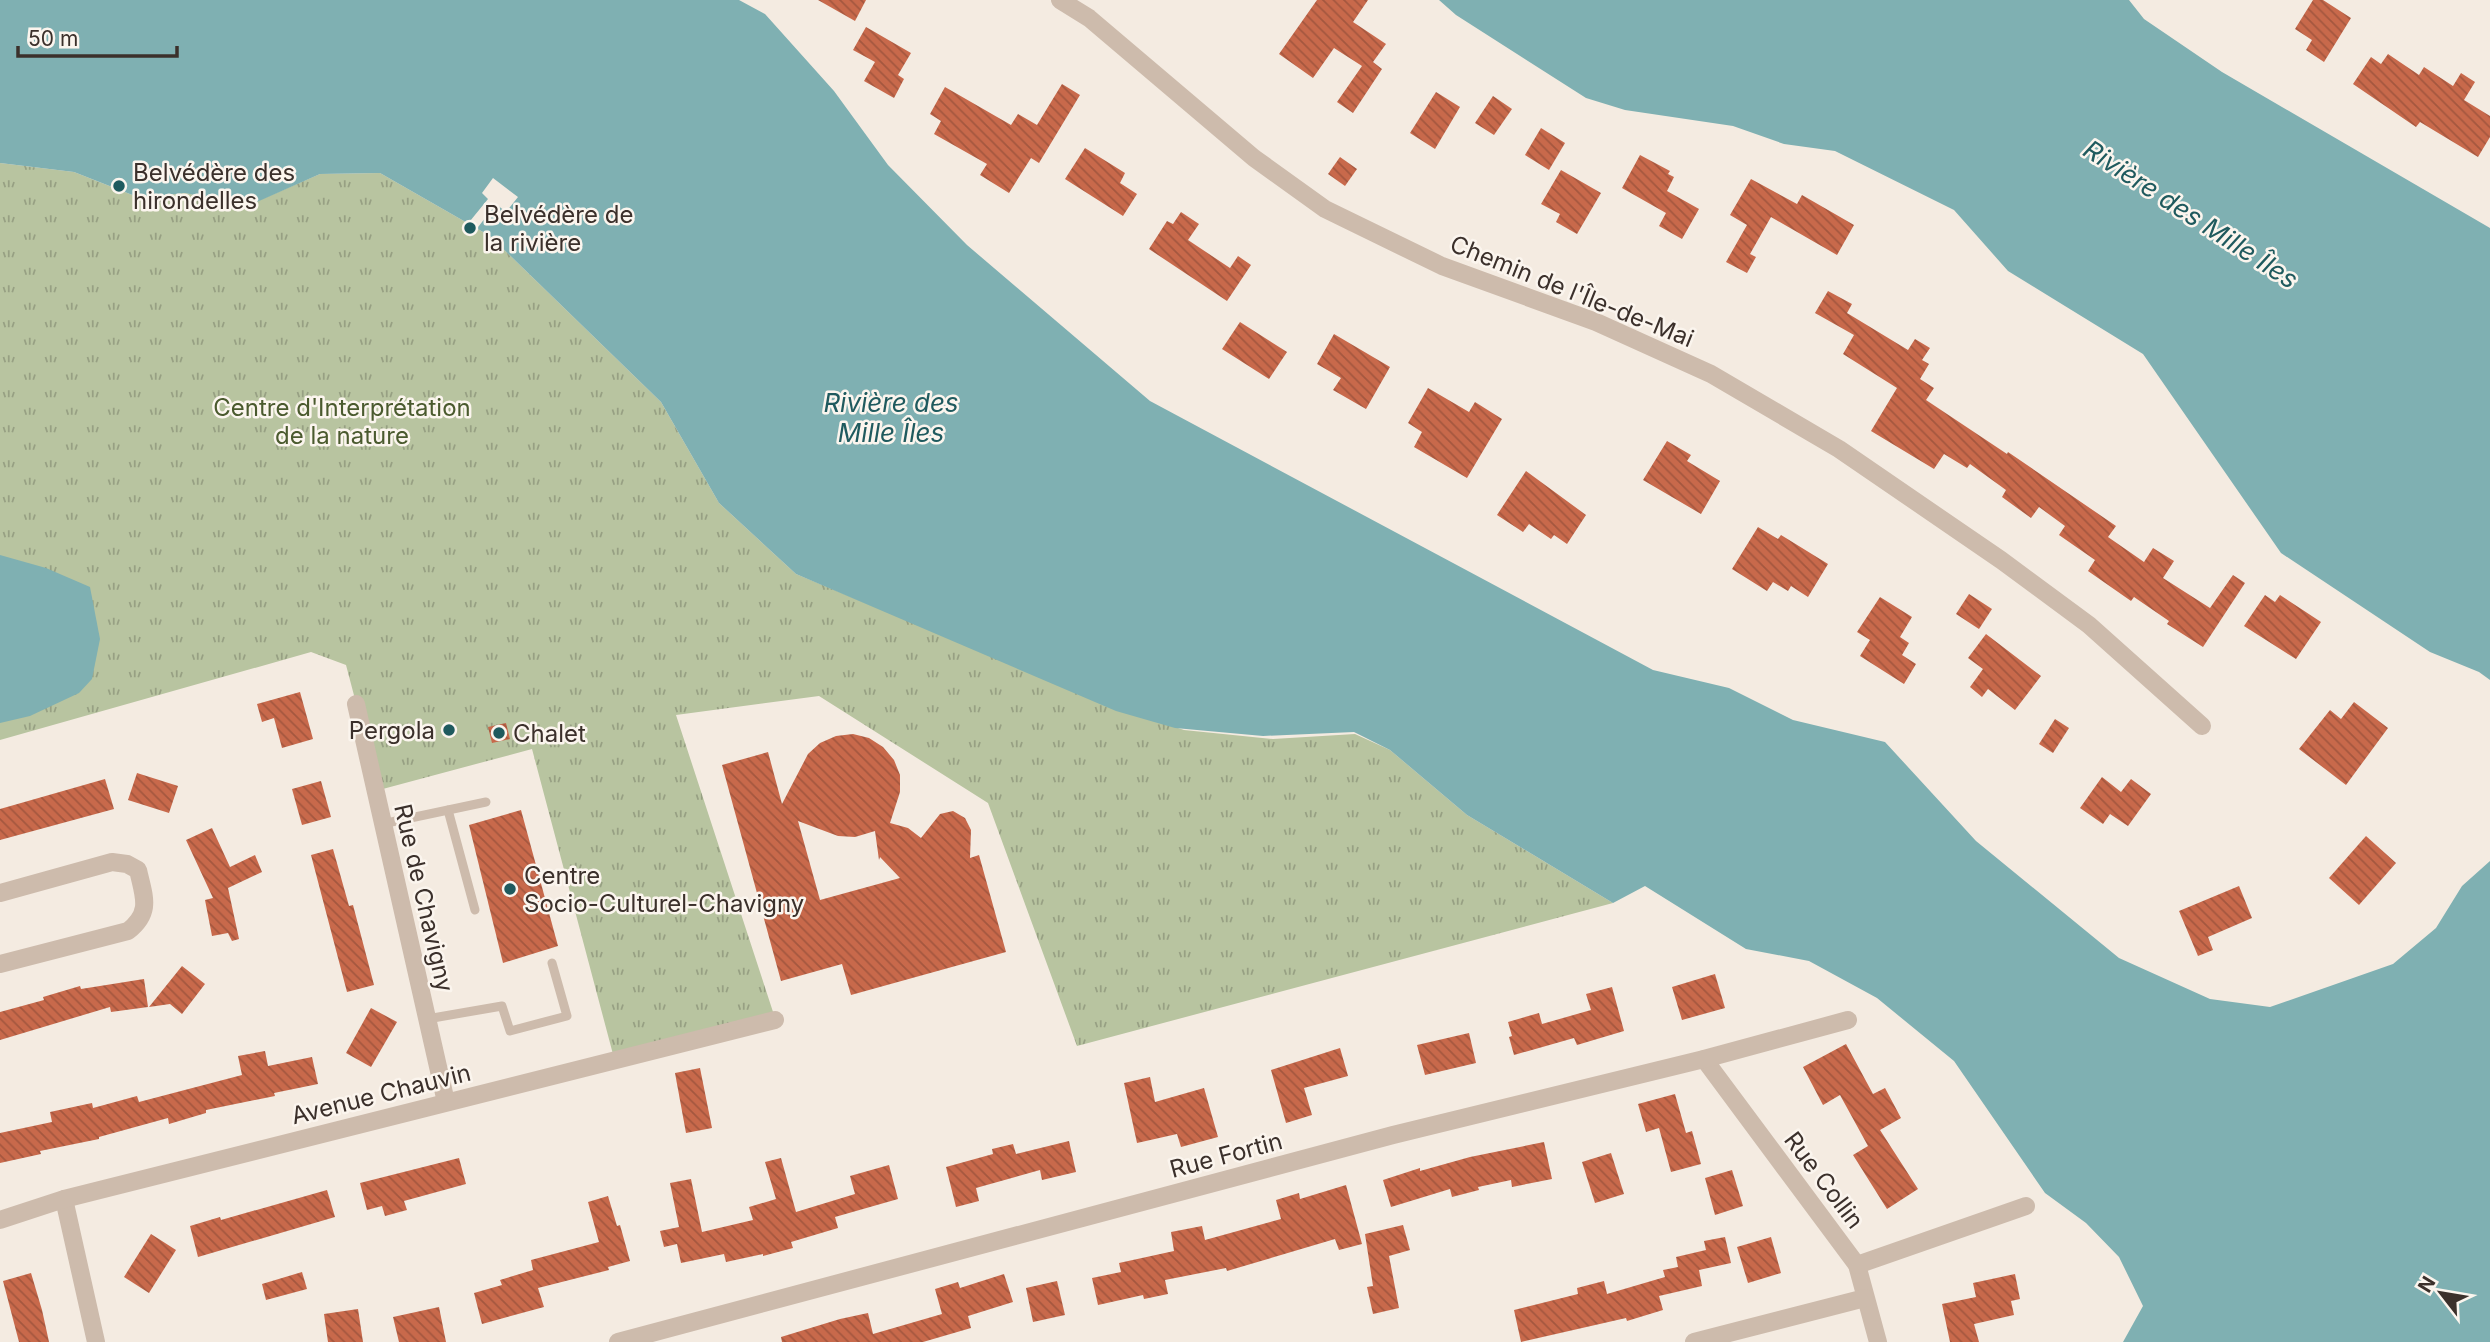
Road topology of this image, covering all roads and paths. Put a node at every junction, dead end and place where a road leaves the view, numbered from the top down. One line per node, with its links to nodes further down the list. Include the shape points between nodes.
1 (1060, 0): 3 (street, Chemin de l'Île-de-Mai, via 1089,18 1254,158 1325,209 1442,266 1596,322 1711,374 1839,449 2089,625)
2 (356, 704): 6 (street, Rue de Chavigny)
3 (2202, 726)
4 (486, 802): 5 (lane)
5 (448, 810): 6 (lane); 8 (lane)
6 (382, 824): 11 (street, Rue de Chavigny)
7 (0, 893): 10 (street, via 112,862 138,870 146,904 139,922 128,931)
8 (475, 910)
9 (552, 963): 11 (lane, via 567,1016 510,1031 502,1006)
10 (0, 964)
11 (427, 1019): 15 (street, Rue de Chavigny)
12 (775, 1020): 15 (street, Avenue Chauvin)
13 (1848, 1020): 14 (street, Rue Fortin)
14 (1704, 1059): 19 (street, Rue Collin); 22 (street, Rue Fortin, via 1394,1135)
15 (446, 1102): 16 (street, Avenue Chauvin)
16 (64, 1199): 18 (street, Avenue Chauvin); 21 (street)
17 (2026, 1206): 19 (street)
18 (0, 1220)
19 (1857, 1265): 20 (street, Rue Collin)
20 (1865, 1298): 23 (street); 24 (street, Rue Collin)
21 (96, 1342)
22 (618, 1342)
23 (1694, 1342)
24 (1878, 1342)

